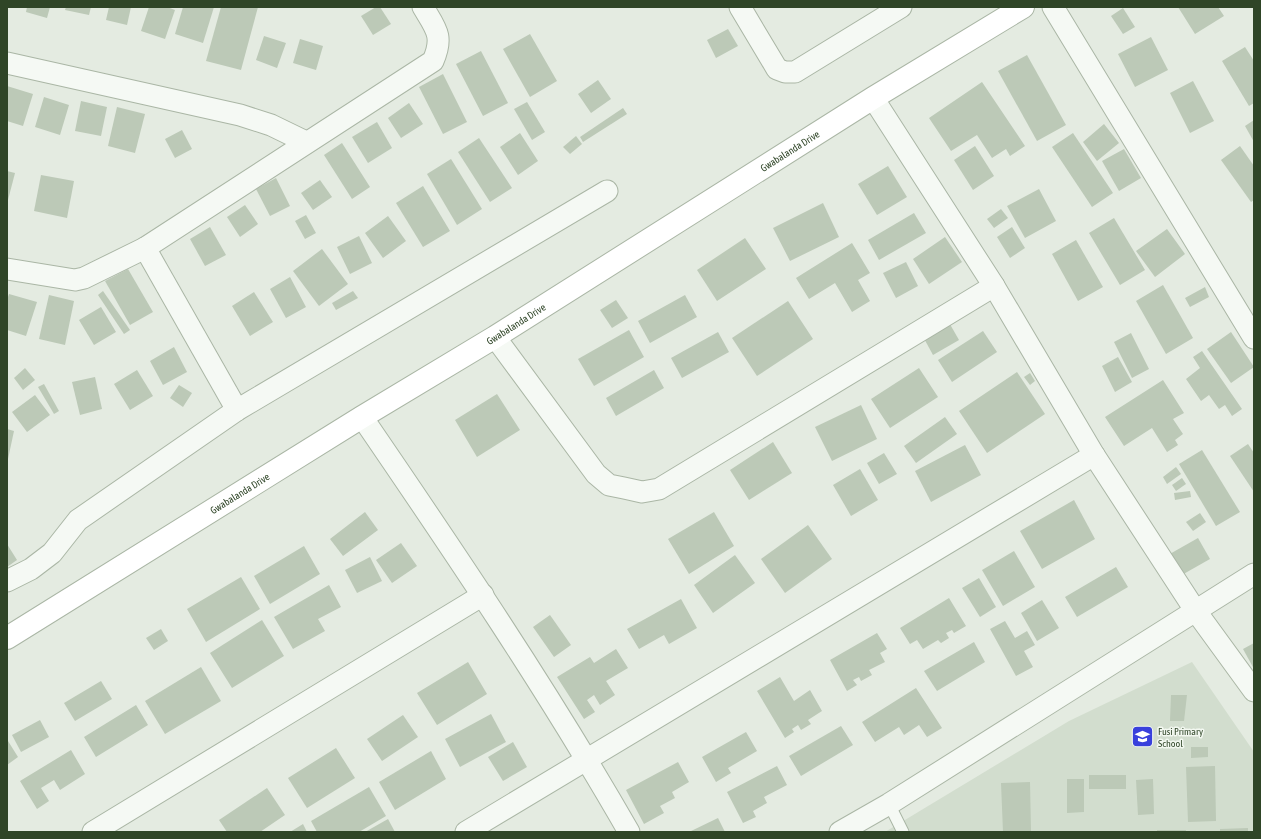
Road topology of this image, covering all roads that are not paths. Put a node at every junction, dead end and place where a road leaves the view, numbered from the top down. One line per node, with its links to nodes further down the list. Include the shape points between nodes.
1 (423, 7): 8 (street, via 436,30 439,47 433,61)
2 (740, 7): 3 (street, via 777,68 785,72 794,72)
3 (901, 7)
4 (1023, 7): 7 (street, Gwabalanda Drive)
5 (1053, 7): 14 (street)
6 (7, 63): 8 (street, via 240,115 271,125)
7 (874, 98): 12 (street); 13 (street, Gwabalanda Drive)
8 (306, 142): 10 (street)
9 (607, 191): 15 (street)
10 (145, 248): 11 (street, via 75,280); 15 (street)
11 (7, 269)
12 (994, 286): 13 (street, via 659,489 642,492 609,485 596,474); 17 (street)
13 (495, 337): 16 (street, Gwabalanda Drive)
14 (1254, 338)
15 (237, 410): 19 (street, via 78,520 52,553)
16 (362, 417): 20 (street); 22 (street, Gwabalanda Drive)
17 (1094, 455): 21 (street); 24 (street)
18 (1254, 574): 21 (street)
19 (7, 581)
20 (483, 595): 24 (street); 26 (street)
21 (1195, 610): 23 (street); 25 (street)
22 (7, 638)
23 (1254, 691)
24 (587, 759): 27 (street); 28 (street)
25 (888, 804): 29 (street); 30 (lane)
26 (93, 832)
27 (466, 832)
28 (629, 832)
29 (840, 832)
30 (903, 832)

